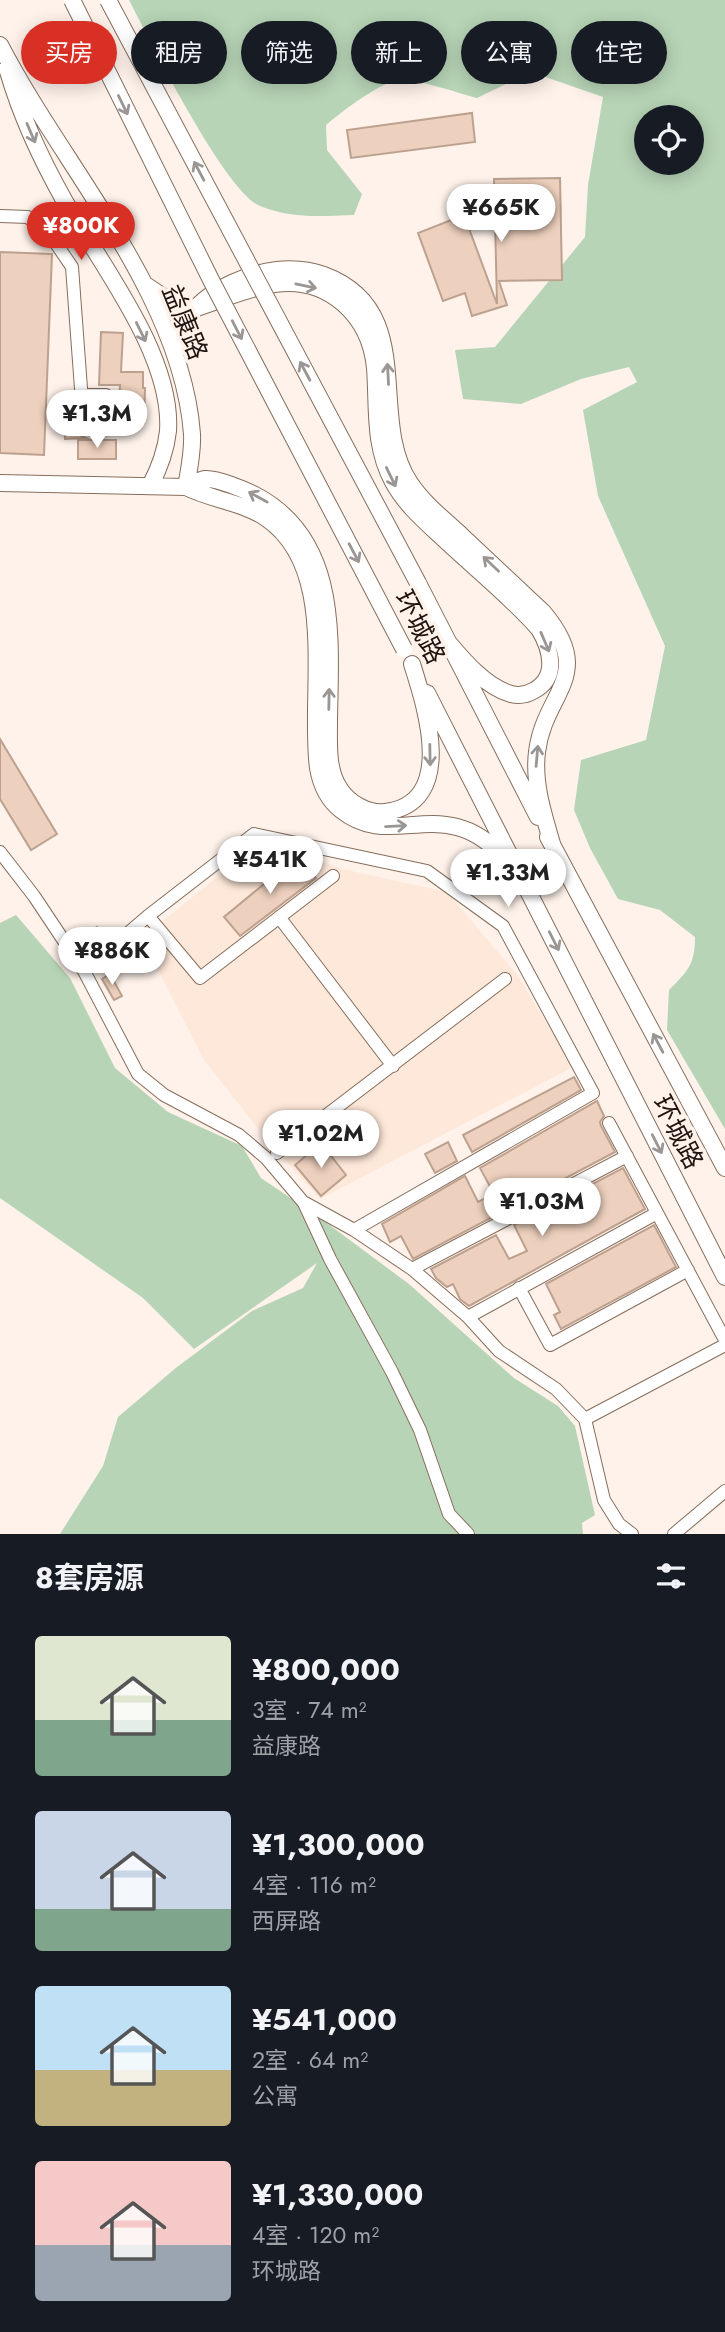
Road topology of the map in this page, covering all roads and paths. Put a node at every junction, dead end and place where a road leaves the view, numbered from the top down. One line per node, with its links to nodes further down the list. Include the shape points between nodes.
1 (72, 0): 15 (main road, 环城路, one-way to 15, bridge, via 212,282)
2 (108, 0): 14 (main road, 环城路, one-way to 2, bridge)
3 (0, 45): 5 (main road, 益康路); 12 (main road, 益康路, one-way to 12, via 15,95 46,165 121,294 157,368 166,400 167,431 163,456)
4 (0, 216): 8 (street, via 29,217 51,236 72,267)
5 (144, 284): 6 (main road); 7 (main road, 益康路)
6 (193, 309): 7 (main road); 14 (main road, one-way to 14, via 267,286 293,283 330,293 358,318 372,352 378,441 394,484 422,519 539,629 549,649 550,673 535,690 513,694 484,678); 16 (main road, one-way to 6, via 540,800 536,760 541,734 565,679 564,644 543,612 431,509 406,477 392,437 386,349 369,310 335,280 288,269 240,279)
7 (175, 354): 13 (main road, 益康路, via 192,435)
8 (82, 395): 9 (street); 10 (street, via 84,429)
9 (106, 395)
10 (115, 427)
11 (0, 483): 12 (main road)
12 (150, 486): 13 (main road)
13 (186, 487): 15 (main road, one-way to 13, via 428,728 429,775 424,789 410,803 372,812 344,795 333,775 326,601 306,541 283,514 246,491 206,479); 19 (main road, one-way to 19, via 262,516 279,529 298,555 314,615 318,768 331,801 367,825 439,824 464,829 490,844)
14 (448, 642): 16 (main road, 环城路)
15 (408, 657): 19 (main road, 环城路)
16 (554, 847): 28 (main road, 环城路, one-way to 16)
17 (0, 852): 22 (street)
18 (333, 876): 21 (street)
19 (520, 876): 34 (main road, 环城路, one-way to 34)
20 (148, 916): 21 (street, via 200,978); 22 (street); 31 (street, via 254,834 426,871 503,926 593,1093)
21 (279, 917): 24 (street)
22 (84, 971): 29 (street, via 138,1074 164,1095 239,1135 266,1158)
23 (505, 979): 24 (street)
24 (393, 1066): 26 (street)
25 (609, 1123): 27 (street)
26 (277, 1153)
27 (627, 1156): 30 (street); 32 (street)
28 (725, 1168)
29 (304, 1203): 31 (street); 41 (street, via 420,1430 449,1514)
30 (657, 1213): 33 (street); 35 (street)
31 (354, 1230): 32 (street)
32 (412, 1269): 36 (street)
33 (688, 1270): 35 (street, via 550,1345); 37 (street)
34 (725, 1277)
35 (519, 1288): 36 (street)
36 (468, 1317): 39 (street, via 499,1351 556,1389)
37 (725, 1340)
38 (725, 1345): 39 (street)
39 (584, 1419): 42 (street, via 604,1500 619,1524)
40 (725, 1492): 43 (street)
41 (468, 1534)
42 (632, 1534)
43 (674, 1534)

